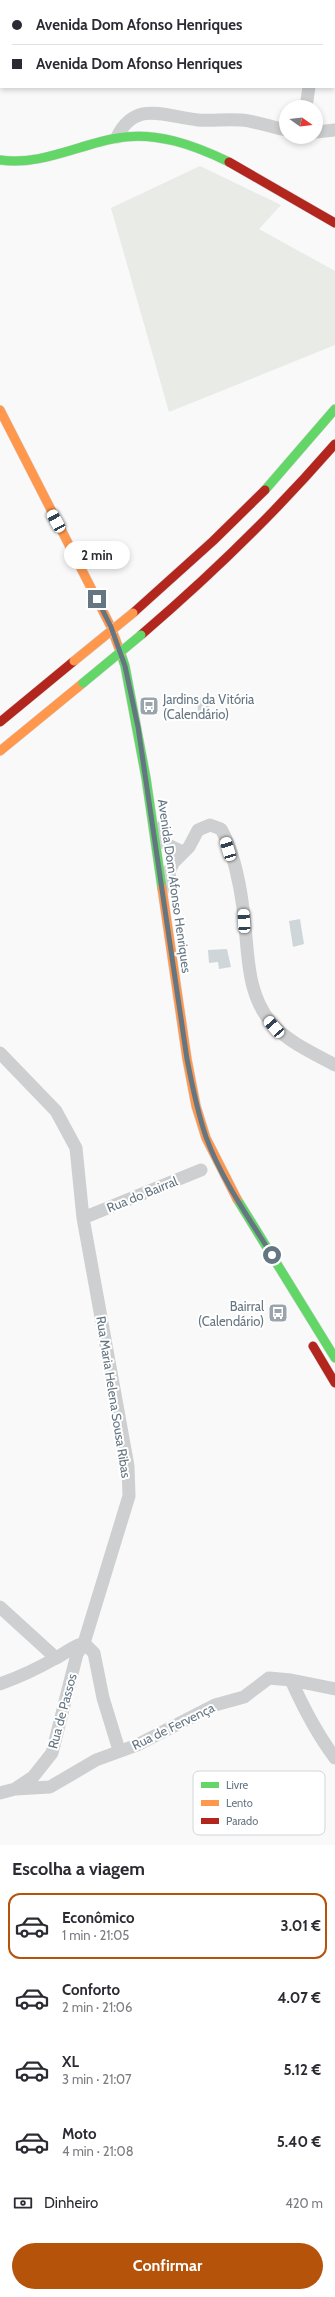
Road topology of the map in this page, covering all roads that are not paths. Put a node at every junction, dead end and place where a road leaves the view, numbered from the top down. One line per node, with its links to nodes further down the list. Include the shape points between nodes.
1 (309, 88): 2 (street)
2 (307, 100)
3 (279, 128): 6 (street, via 243,120 201,120 151,112 132,117)
4 (335, 130): 5 (street)
5 (323, 131)
6 (117, 137): 7 (main road, via 26,162 9,163); 8 (main road, via 148,136 202,148)
7 (0, 160)
8 (335, 223)
9 (335, 409): 14 (main road, bridge, via 257,499 191,562)
10 (0, 410): 16 (main road, Avenida Dom Afonso Henriques, via 111,627 125,666)
11 (335, 444): 15 (main road, bridge, via 262,526 211,574)
12 (98, 632): 13 (main road)
13 (113, 670)
14 (0, 722)
15 (0, 751)
16 (146, 778): 17 (street, via 156,783 164,843); 18 (main road, Avenida Dom Afonso Henriques)
17 (183, 852): 18 (street, via 169,872 173,899); 20 (street, via 198,830 204,826 216,826 221,829 240,888 248,966 259,1004 267,1018 282,1034)
18 (165, 910): 24 (main road, Avenida Dom Afonso Henriques, via 187,1059 196,1106 206,1138 234,1194)
19 (0, 1053): 22 (street, Rua Maria Helena Sousa Ribas, via 56,1111 76,1148)
20 (335, 1065)
21 (203, 1167): 22 (street, Rua do Bairral)
22 (83, 1218): 27 (street, Rua Maria Helena Sousa Ribas, via 128,1466 128,1496)
23 (306, 1335): 25 (main road)
24 (335, 1358)
25 (335, 1383)
26 (0, 1607): 28 (street)
27 (84, 1643): 28 (street, via 72,1646); 32 (street, Rua de Fervença, via 94,1653 103,1698); 34 (street, Rua de Passos, via 77,1654 52,1753 33,1777)
28 (56, 1658): 30 (street)
29 (291, 1680): 31 (street, Rua de Fervença); 32 (street, Rua de Fervença, via 269,1678 244,1697 215,1706 137,1746); 33 (street, via 324,1744)
30 (0, 1684)
31 (335, 1689)
32 (119, 1750): 34 (street, Rua de Passos, via 96,1760 50,1787)
33 (335, 1758)
34 (15, 1789): 35 (street, Rua de Passos)
35 (0, 1793)

